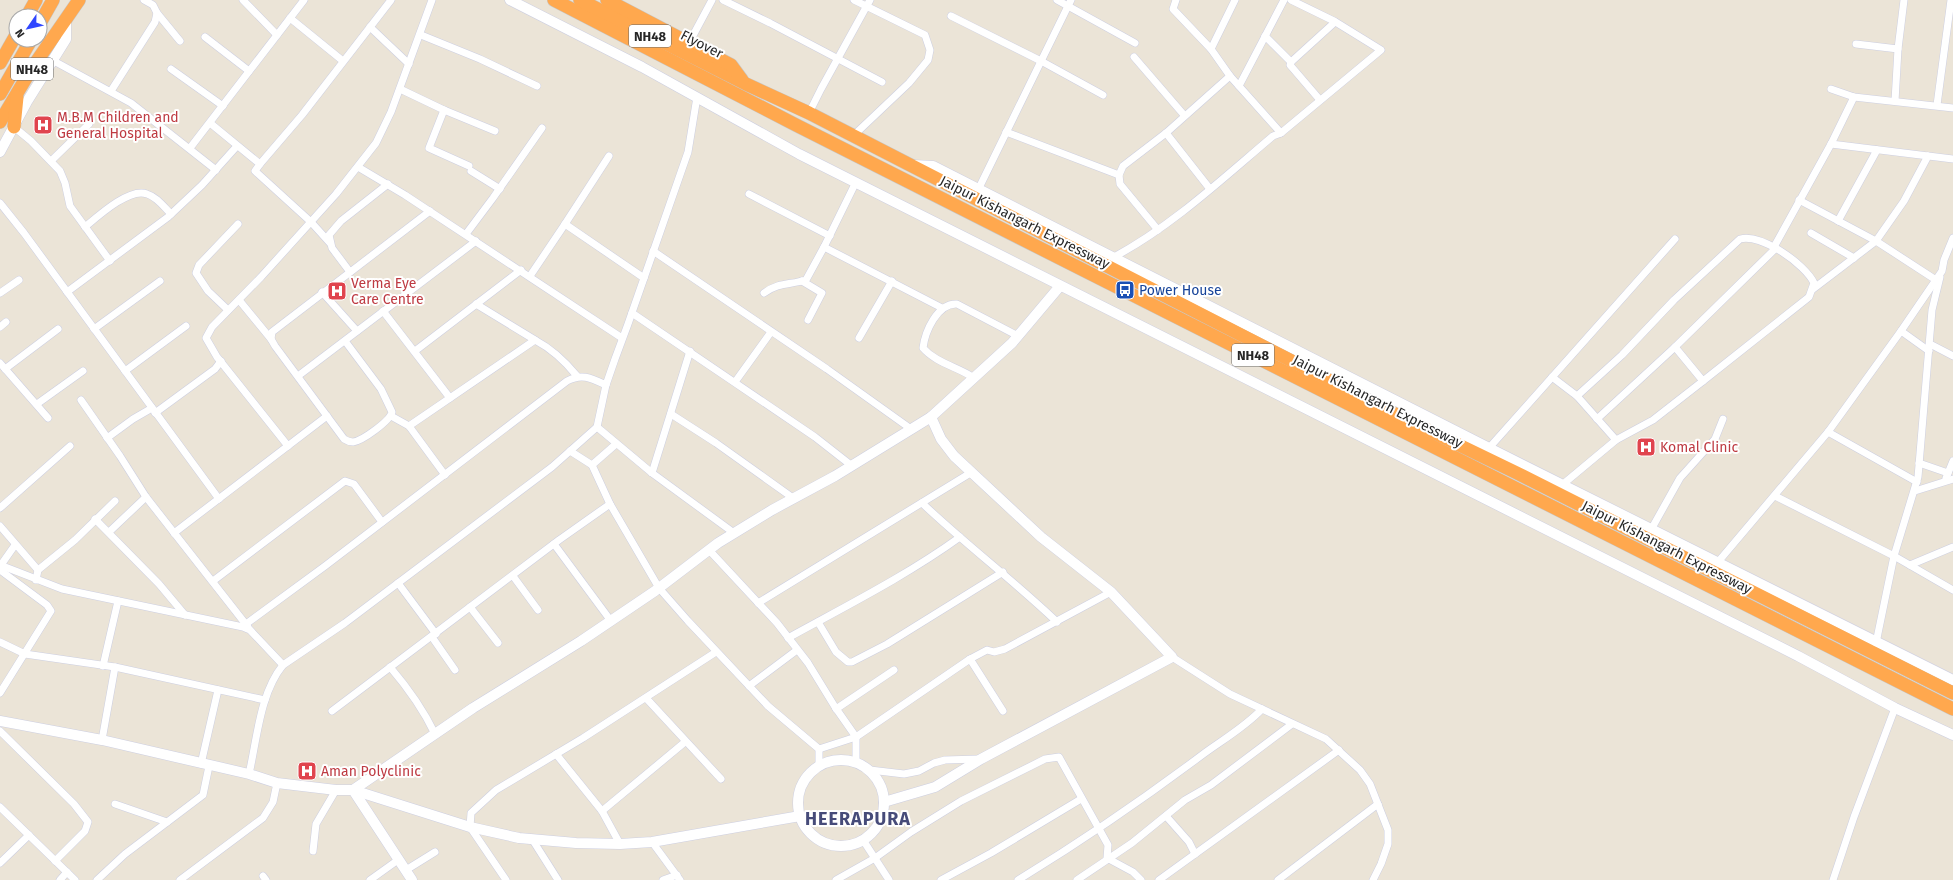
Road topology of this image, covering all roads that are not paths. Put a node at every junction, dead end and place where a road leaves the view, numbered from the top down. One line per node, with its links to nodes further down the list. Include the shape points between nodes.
1 (53, 0): 24 (highway)
2 (79, 0): 27 (highway, NH48)
3 (144, 0): 25 (street, via 153,5)
4 (243, 0): 31 (street)
5 (304, 0): 28 (street)
6 (391, 0): 30 (street)
7 (432, 0): 32 (street)
8 (510, 0): 64 (street)
9 (554, 0): 284 (highway, Jaipur Kishangarh Expressway / NH48)
10 (580, 0): 55 (highway, Flyover / NH48)
11 (606, 0): 36 (highway)
12 (723, 0): 44 (street)
13 (854, 0): 22 (street)
14 (1057, 0): 23 (street)
15 (1176, 0): 41 (street, via 1173,9)
16 (1235, 0): 41 (street)
17 (1284, 0): 33 (street)
18 (1291, 0): 29 (street)
19 (1904, 0): 42 (street)
20 (1951, 0): 68 (street)
21 (710, 1): 36 (street)
22 (868, 3): 44 (street); 83 (street, via 925,35 930,50 928,60 909,83)
23 (1069, 3): 37 (street); 47 (street)
24 (48, 9)
25 (157, 13): 35 (street); 60 (street)
26 (951, 16): 47 (street)
27 (66, 18): 45 (street, via 66,39); 61 (highway, NH48)
28 (290, 18): 31 (street); 46 (street)
29 (1335, 22): 48 (street); 66 (street, via 1381,50)
30 (370, 27): 46 (street); 50 (street)
31 (277, 35): 52 (street)
32 (421, 35): 50 (street); 56 (street)
33 (1265, 36): 48 (street); 57 (street)
34 (205, 37): 52 (street)
35 (180, 41)
36 (689, 43): 55 (highway, via 730,65)
37 (1135, 43)
38 (1856, 44): 42 (street)
39 (9, 48): 49 (highway)
40 (26, 48): 62 (highway, NH48)
41 (1211, 49): 53 (street)
42 (1898, 49): 67 (street)
43 (1134, 57): 73 (street)
44 (837, 58): 54 (street); 72 (street)
45 (52, 60): 60 (street); 77 (street)
46 (343, 61): 93 (street)
47 (1041, 61): 63 (street); 80 (street)
48 (1291, 62): 66 (street, via 1290,65)
49 (0, 63)
50 (409, 64): 58 (street)
51 (171, 68): 69 (street)
52 (249, 71): 69 (street)
53 (1230, 76): 57 (street); 73 (street, via 1198,106)
54 (882, 82)
55 (746, 84): 72 (highway, Jaipur Kishangarh Expressway / NH48)
56 (537, 86)
57 (1239, 86): 82 (street)
58 (400, 89): 71 (street); 95 (street, via 376,143)
59 (1831, 89): 65 (street)
60 (111, 91): 86 (street)
61 (17, 93): 74 (highway, NH48); 77 (highway)
62 (0, 94)
63 (1103, 94)
64 (697, 97): 98 (street, via 799,154); 124 (street, via 688,152)
65 (1854, 97): 67 (street); 84 (street)
66 (1320, 100): 82 (street)
67 (1894, 102): 68 (street)
68 (1937, 105): 70 (street)
69 (223, 106): 75 (street)
70 (1953, 108)
71 (444, 110): 79 (street); 100 (street, via 429,148 470,168)
72 (809, 113): 83 (highway, Jaipur Kishangarh Expressway / NH48)
73 (1184, 115): 81 (street)
74 (0, 122)
75 (210, 123): 85 (street); 86 (street)
76 (89, 124): 92 (street)
77 (14, 127): 88 (street); 92 (street)
78 (542, 128): 100 (street)
79 (495, 130)
80 (1006, 132): 97 (street); 102 (street)
81 (1166, 133): 97 (street, via 1123,166); 101 (street)
82 (1281, 133): 101 (street, via 1273,136)
83 (853, 136): 94 (highway, Jaipur Kishangarh Expressway / NH48)
84 (1831, 144): 87 (street); 104 (street)
85 (237, 146): 93 (street); 96 (street)
86 (190, 148): 96 (street)
87 (1877, 150): 90 (street); 108 (street)
88 (0, 152)
89 (609, 156): 111 (street)
90 (1928, 156): 91 (street); 120 (street, via 1904,201)
91 (1953, 159)
92 (51, 161): 112 (street, via 63,177 70,206)
93 (260, 164): 109 (street, via 255,171)
94 (911, 165): 102 (street, via 933,166); 278 (highway, Jaipur Kishangarh Expressway / NH48, via 1390,411)
95 (358, 167): 99 (street); 109 (street)
96 (216, 170): 107 (street)
97 (1119, 175): 113 (street, via 1120,184)
98 (856, 182): 116 (street); 139 (street)
99 (388, 184): 106 (street); 121 (street, via 331,230)
100 (500, 189): 115 (street)
101 (1210, 189): 113 (street)
102 (978, 190): 126 (street)
103 (749, 194): 116 (street)
104 (1799, 200): 108 (street); 123 (street)
105 (0, 204): 141 (street)
106 (430, 211): 115 (street); 131 (street)
107 (171, 214): 112 (street, via 146,193 134,194 105,210); 128 (street)
108 (1838, 221): 120 (street)
109 (311, 222): 121 (street); 145 (street)
110 (238, 224): 148 (street, via 199,265 196,273 208,291)
111 (565, 224): 132 (street); 133 (street)
112 (85, 226): 128 (street)
113 (1158, 230): 126 (street)
114 (1812, 233): 127 (street)
115 (466, 234): 119 (street)
116 (830, 236): 122 (street)
117 (1953, 238): 125 (street)
118 (1675, 239): 176 (street)
119 (476, 241): 129 (street); 149 (street)
120 (1876, 241): 127 (street); 135 (street)
121 (330, 243): 131 (street)
122 (824, 247): 137 (street, via 811,273); 138 (street)
123 (1775, 247): 140 (street, via 1810,275 1814,283); 164 (street); 181 (street, via 1747,237 1736,242)
124 (653, 251): 133 (street); 157 (street)
125 (1950, 251): 130 (street)
126 (1114, 257): 202 (street)
127 (1854, 258): 140 (street)
128 (110, 261): 141 (street)
129 (521, 270): 132 (street); 146 (street)
130 (1942, 271): 135 (street); 165 (street, via 1932,310)
131 (350, 272): 142 (street)
132 (530, 276): 159 (street)
133 (644, 278): 150 (street)
134 (19, 280): 143 (street)
135 (1936, 280): 156 (street)
136 (160, 281): 154 (street)
137 (802, 281): 144 (street, via 784,283); 151 (street, via 822,292)
138 (892, 281): 147 (street); 160 (street)
139 (1060, 286): 158 (street); 281 (street, via 1791,652)
140 (1813, 289): 178 (street, via 1809,297)
141 (67, 292): 154 (street)
142 (322, 292): 155 (street); 161 (street, via 272,332)
143 (0, 293)
144 (764, 293)
145 (239, 300): 148 (street); 161 (street)
146 (476, 304): 162 (street); 166 (street)
147 (942, 308): 158 (street, via 957,304); 177 (street, via 924,339 923,348 929,355)
148 (228, 310): 169 (street, via 212,327 206,338)
149 (383, 311): 155 (street); 166 (street)
150 (632, 313): 159 (street); 167 (street)
151 (808, 320)
152 (186, 326): 173 (street)
153 (58, 329): 171 (street)
154 (94, 329): 173 (street)
155 (357, 331): 163 (street)
156 (1901, 331): 165 (street); 196 (street)
157 (771, 332): 179 (street); 195 (street)
158 (1018, 336): 177 (street)
159 (622, 338): 180 (street)
160 (859, 338)
161 (271, 339): 174 (street)
162 (535, 340): 175 (street, via 550,348); 182 (street)
163 (345, 341): 174 (street); 188 (street, via 381,390 392,412)
164 (1675, 347): 178 (street); 192 (street)
165 (1929, 347): 168 (street); 205 (street)
166 (415, 351): 182 (street)
167 (690, 351): 179 (street); 186 (street)
168 (1953, 356)
169 (221, 362): 185 (street, via 203,378); 201 (street)
170 (0, 363): 171 (street)
171 (5, 369): 184 (street)
172 (83, 371): 184 (street)
173 (125, 371): 185 (street)
174 (298, 376): 187 (street)
175 (577, 376): 180 (street); 210 (street, via 566,381)
176 (1552, 377): 181 (street); 202 (street)
177 (974, 378): 189 (street)
178 (1703, 381): 198 (street, via 1653,420)
179 (736, 382): 207 (street)
180 (606, 385): 194 (street)
181 (1577, 396): 192 (street)
182 (450, 398): 193 (street)
183 (81, 400): 197 (street)
184 (37, 404): 190 (street)
185 (154, 411): 197 (street, via 133,419); 218 (street)
186 (671, 414): 209 (street); 217 (street)
187 (327, 416): 188 (street, via 344,439 351,442 357,441); 201 (street)
188 (391, 416): 193 (street)
189 (931, 417): 195 (street); 208 (street, via 941,439 954,456)
190 (48, 418)
191 (1723, 418): 226 (street, via 1715,439 1680,478)
192 (1597, 419): 198 (street)
193 (409, 426): 210 (street)
194 (597, 427): 199 (street); 203 (street)
195 (911, 429): 207 (street)
196 (1828, 432): 212 (street); 215 (street)
197 (107, 438): 216 (street)
198 (1616, 440): 213 (street)
199 (616, 444): 206 (street); 209 (street)
200 (70, 446): 222 (street)
201 (288, 446): 218 (street)
202 (1489, 448): 213 (street)
203 (570, 451): 206 (street); 244 (street, via 552,468)
204 (1953, 461): 211 (street)
205 (1919, 463): 211 (street); 212 (street)
206 (592, 465): 221 (street)
207 (852, 466): 217 (street)
208 (972, 472): 220 (street); 247 (street, via 1041,537)
209 (652, 473): 229 (street)
210 (445, 475): 224 (street)
211 (1950, 476): 214 (street, via 1945,482)
212 (1917, 482): 214 (street)
213 (1562, 485): 226 (street)
214 (1914, 490): 235 (street)
215 (1775, 496): 235 (street); 236 (street)
216 (146, 497): 227 (street); 228 (street)
217 (794, 498): 229 (street)
218 (219, 499): 228 (street)
219 (115, 501): 223 (street)
220 (922, 503): 230 (street); 249 (street)
221 (610, 504): 231 (street); 245 (street)
222 (0, 508)
223 (95, 519): 227 (street); 239 (street, via 75,540)
224 (382, 522): 243 (street, via 354,484 345,481); 256 (street)
225 (0, 526): 232 (street)
226 (1652, 528): 236 (street)
227 (109, 532): 252 (street)
228 (174, 533): 243 (street)
229 (734, 533): 234 (street)
230 (960, 537): 240 (street); 254 (street, via 872,593)
231 (554, 544): 241 (street); 253 (street)
232 (15, 545): 238 (street); 239 (street)
233 (1953, 547): 237 (street)
234 (708, 550): 245 (street); 249 (street)
235 (1894, 556): 237 (street); 262 (street)
236 (1718, 562): 262 (street)
237 (1910, 565): 246 (street)
238 (0, 567): 242 (street); 265 (street, via 51,611)
239 (38, 570): 242 (street)
240 (1003, 572): 254 (street, via 887,644 852,662 848,662 836,652); 255 (street)
241 (512, 576): 250 (street); 251 (street)
242 (36, 580): 248 (street, via 62,589)
243 (213, 581): 256 (street)
244 (398, 583): 258 (street); 268 (street)
245 (659, 588): 253 (street); 264 (street)
246 (1953, 590)
247 (1111, 592): 255 (street); 266 (street)
248 (118, 601): 252 (street); 269 (street)
249 (758, 603): 259 (street)
250 (470, 607): 258 (street); 261 (street)
251 (538, 610)
252 (185, 615): 257 (street)
253 (611, 621): 290 (street)
254 (818, 622): 259 (street)
255 (1057, 622): 267 (street, via 1005,649 994,652 987,650)
256 (246, 624): 257 (street)
257 (250, 630): 268 (street)
258 (434, 635): 271 (street); 272 (street)
259 (788, 638): 263 (street)
260 (0, 642): 265 (street)
261 (498, 643)
262 (1876, 643): 274 (street)
263 (797, 650): 275 (street); 282 (street)
264 (716, 652): 275 (street); 279 (street)
265 (25, 654): 269 (street); 277 (street)
266 (1172, 657): 283 (street, via 1230,694); 298 (street)
267 (970, 659): 286 (street); 292 (street)
268 (283, 665): 280 (street, via 276,674)
269 (102, 666): 270 (street)
270 (115, 667): 276 (street); 293 (street)
271 (390, 667): 285 (street); 290 (street, via 423,710)
272 (454, 670)
273 (894, 670): 282 (street)
274 (1953, 680)
275 (748, 686): 295 (street)
276 (218, 690): 280 (street); 300 (street)
277 (0, 693)
278 (1953, 693)
279 (646, 698): 294 (street); 297 (street)
280 (265, 700): 303 (street)
281 (1895, 708): 291 (street); 353 (street)
282 (836, 709): 292 (street)
283 (1262, 709): 288 (street); 318 (street, via 1250,722)
284 (1953, 709)
285 (332, 711)
286 (1003, 711)
287 (0, 721): 293 (street)
288 (1292, 724): 296 (street, via 1326,739); 315 (street)
289 (0, 731): 329 (street, via 74,804 88,822 85,831)
290 (435, 734): 307 (street)
291 (1953, 735)
292 (856, 737): 295 (street); 299 (street)
293 (102, 740): 300 (street)
294 (685, 742): 304 (street); 313 (street)
295 (819, 749): 301 (street)
296 (1339, 750): 311 (street, via 1360,770 1370,784); 326 (street)
297 (556, 754): 313 (street); 317 (street, via 496,790 471,813)
298 (981, 759): 302 (street, via 946,760 904,774); 309 (street, via 935,787)
299 (856, 762): 301 (street, via 837,759); 302 (street)
300 (205, 765): 303 (street); 316 (street, via 203,795)
301 (819, 765): 314 (street, via 806,776 798,793)
302 (870, 770): 309 (street, via 880,783)
303 (249, 774): 305 (street)
304 (721, 779)
305 (277, 783): 306 (street); 338 (street, via 273,802 263,818)
306 (336, 790): 307 (street); 324 (street, via 316,824)
307 (353, 790): 317 (street); 330 (street)
308 (1081, 799): 318 (street); 327 (street, via 1059,757 1045,759 961,801); 346 (street, via 992,853)
309 (884, 802): 321 (street, via 882,816 874,830)
310 (115, 804): 316 (street)
311 (1378, 804): 351 (street); 352 (street, via 1388,830 1388,844)
312 (0, 807): 319 (street)
313 (602, 811): 323 (street)
314 (800, 816): 321 (street, via 805,827 818,839 832,845 848,846); 322 (street)
315 (1166, 816): 326 (street, via 1189,842); 328 (street, via 1141,836)
316 (167, 822): 337 (street, via 125,854)
317 (470, 827): 320 (street); 341 (street)
318 (1098, 830): 328 (street, via 1108,846); 347 (street)
319 (29, 835): 329 (street); 331 (street)
320 (532, 839): 323 (street); 342 (street)
321 (863, 840): 327 (street)
322 (652, 842): 323 (street); 334 (street)
323 (620, 844)
324 (313, 851)
325 (435, 852): 332 (street)
326 (1195, 854): 350 (street)
327 (875, 858): 344 (street); 345 (street)
328 (1106, 858): 348 (street); 349 (street, via 1133,872)
329 (55, 860): 333 (street)
330 (398, 860): 332 (street); 339 (street)
331 (0, 863)
332 (406, 870): 340 (street)
333 (67, 872): 335 (street); 336 (street)
334 (679, 878): 343 (street)
335 (60, 880)
336 (75, 880)
337 (97, 880)
338 (180, 880)
339 (370, 880)
340 (412, 880)
341 (506, 880)
342 (558, 880)
343 (663, 880)
344 (836, 880)
345 (890, 880)
346 (941, 880)
347 (1018, 880)
348 (1077, 880)
349 (1140, 880)
350 (1159, 880)
351 (1278, 880)
352 (1373, 880)
353 (1833, 880)

